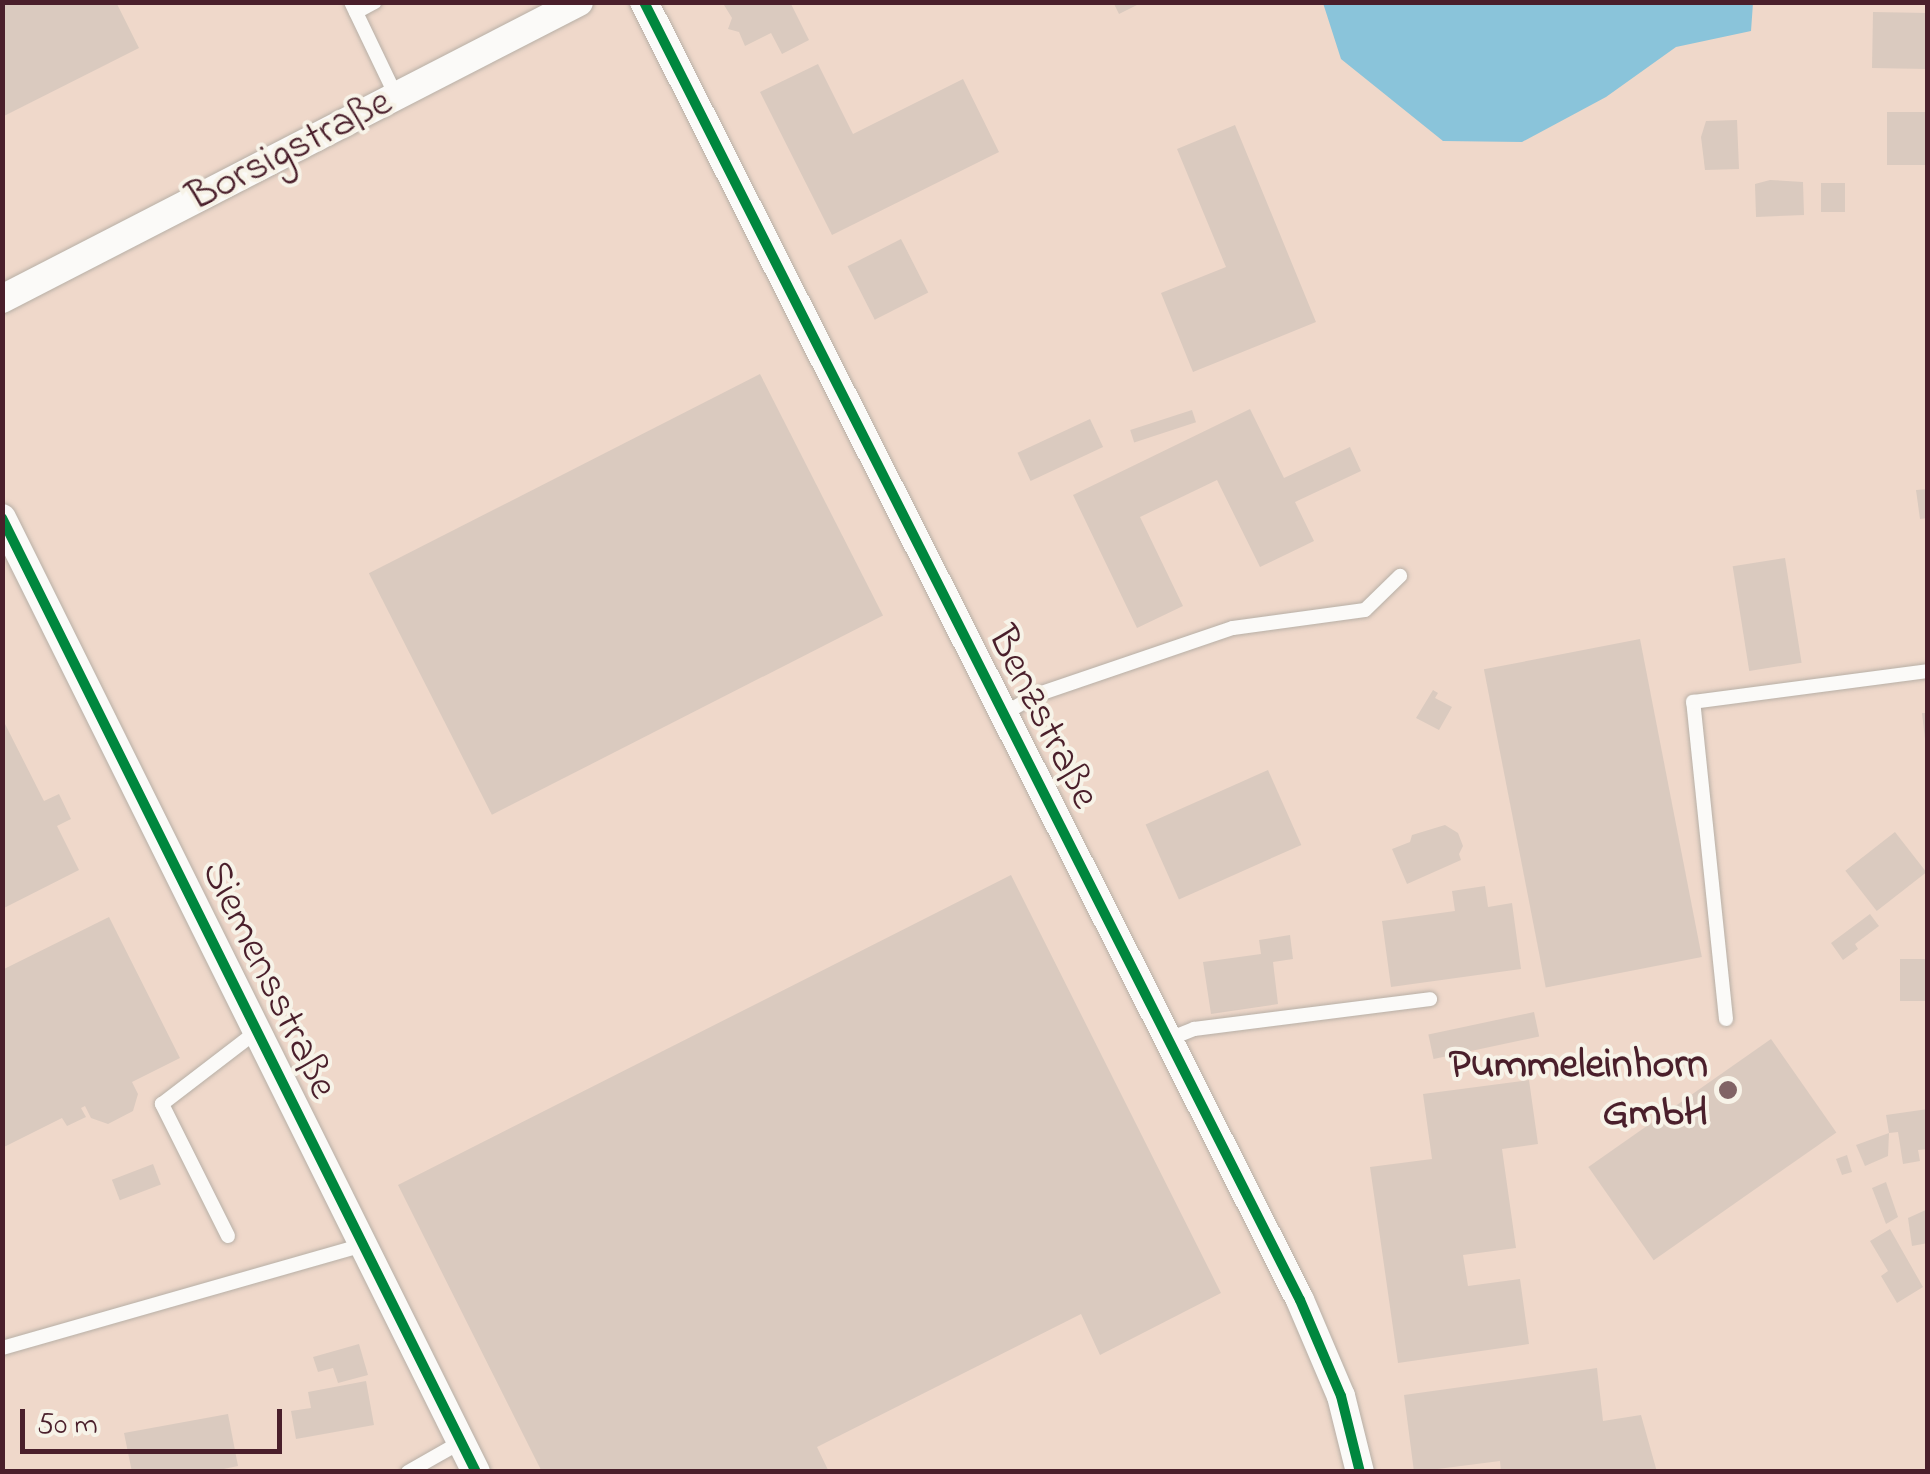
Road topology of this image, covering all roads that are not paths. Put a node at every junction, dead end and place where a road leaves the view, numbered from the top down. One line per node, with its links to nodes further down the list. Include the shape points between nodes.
1 (375, 2): 4 (lane)
2 (578, 2): 5 (street, Borsigstraße)
3 (644, 2): 10 (street, Benzstraße)
4 (353, 7): 5 (lane)
5 (396, 96): 6 (street, Borsigstraße)
6 (2, 299)
7 (2, 518): 13 (street, Siemensstraße)
8 (1400, 576): 10 (lane, via 1366,610 1234,628 1036,694)
9 (1928, 671): 12 (lane, via 1692,702)
10 (1004, 714): 14 (street, Benzstraße)
11 (1430, 999): 14 (lane, via 1194,1030)
12 (1726, 1018)
13 (257, 1031): 15 (lane, via 162,1104); 16 (street, Siemensstraße)
14 (1168, 1040): 21 (street, Benzstraße, via 1300,1300 1341,1396)
15 (228, 1236)
16 (364, 1245): 17 (lane); 18 (street, Siemensstraße)
17 (2, 1348)
18 (462, 1442): 19 (lane); 20 (street, Siemensstraße)
19 (408, 1472)
20 (476, 1472)
21 (1360, 1472)

